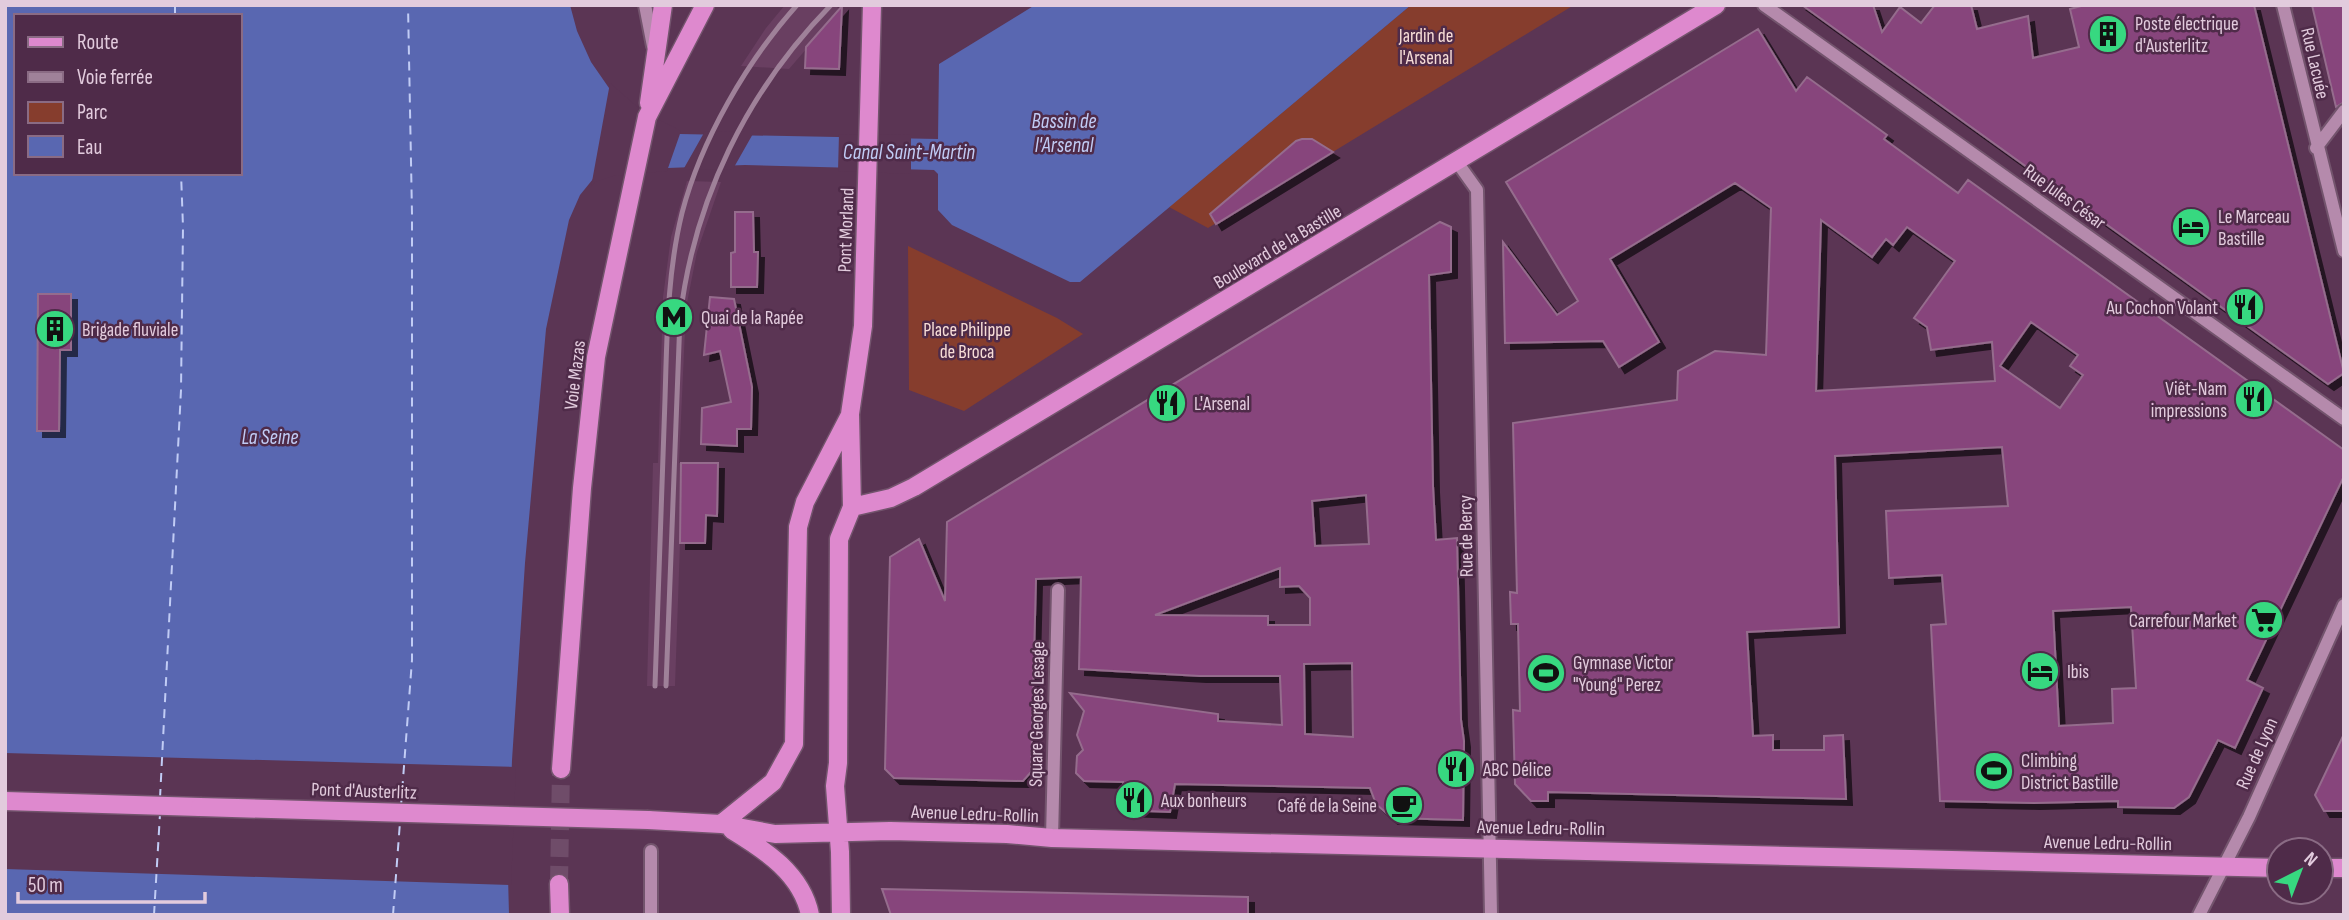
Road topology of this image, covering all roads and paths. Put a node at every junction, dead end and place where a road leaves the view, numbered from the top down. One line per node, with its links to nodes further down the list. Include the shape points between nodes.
1 (645, 5): 8 (street)
2 (663, 5): 8 (main road)
3 (705, 5): 10 (main road, Voie Mazas)
4 (872, 5): 14 (main road, Pont Morland, via 863,326)
5 (1717, 5): 12 (main road, Boulevard de la Bastille)
6 (1764, 5): 15 (street, Rue Jules César)
7 (2283, 5): 11 (street, Rue Lacuée)
8 (654, 56): 10 (main road)
9 (2344, 111): 11 (street)
10 (647, 117): 19 (main road, Voie Mazas, via 596,357)
11 (2316, 148): 13 (street, Rue Lacuée)
12 (1457, 162): 16 (main road, Boulevard de la Bastille, via 914,487); 25 (street, Rue de Bercy, via 1477,190)
13 (2344, 251)
14 (850, 414): 16 (main road); 21 (main road, via 805,502 798,527 794,744 773,782)
15 (2344, 419)
16 (852, 507): 22 (main road, via 839,538 835,786)
17 (1058, 590): 24 (street, Square Georges Lesage)
18 (2344, 605): 27 (street, Rue de Lyon)
19 (561, 769)
20 (5, 801): 21 (main road, Pont d'Austerlitz, bridge)
21 (721, 824): 23 (main road, Pont d'Austerlitz); 32 (main road, via 790,873)
22 (839, 832): 23 (main road, Avenue Ledru-Rollin); 24 (main road, Avenue Ledru-Rollin); 33 (main road)
23 (802, 834)
24 (1052, 838): 25 (main road, Avenue Ledru-Rollin)
25 (1489, 847): 27 (main road, Avenue Ledru-Rollin); 34 (street, Rue de Bercy)
26 (651, 851): 31 (street)
27 (2226, 865): 28 (main road, Avenue Ledru-Rollin); 35 (street, Rue de Lyon)
28 (2265, 867)
29 (559, 884): 30 (main road)
30 (560, 915)
31 (651, 915)
32 (810, 915)
33 (841, 915)
34 (1491, 915)
35 (2200, 915)

